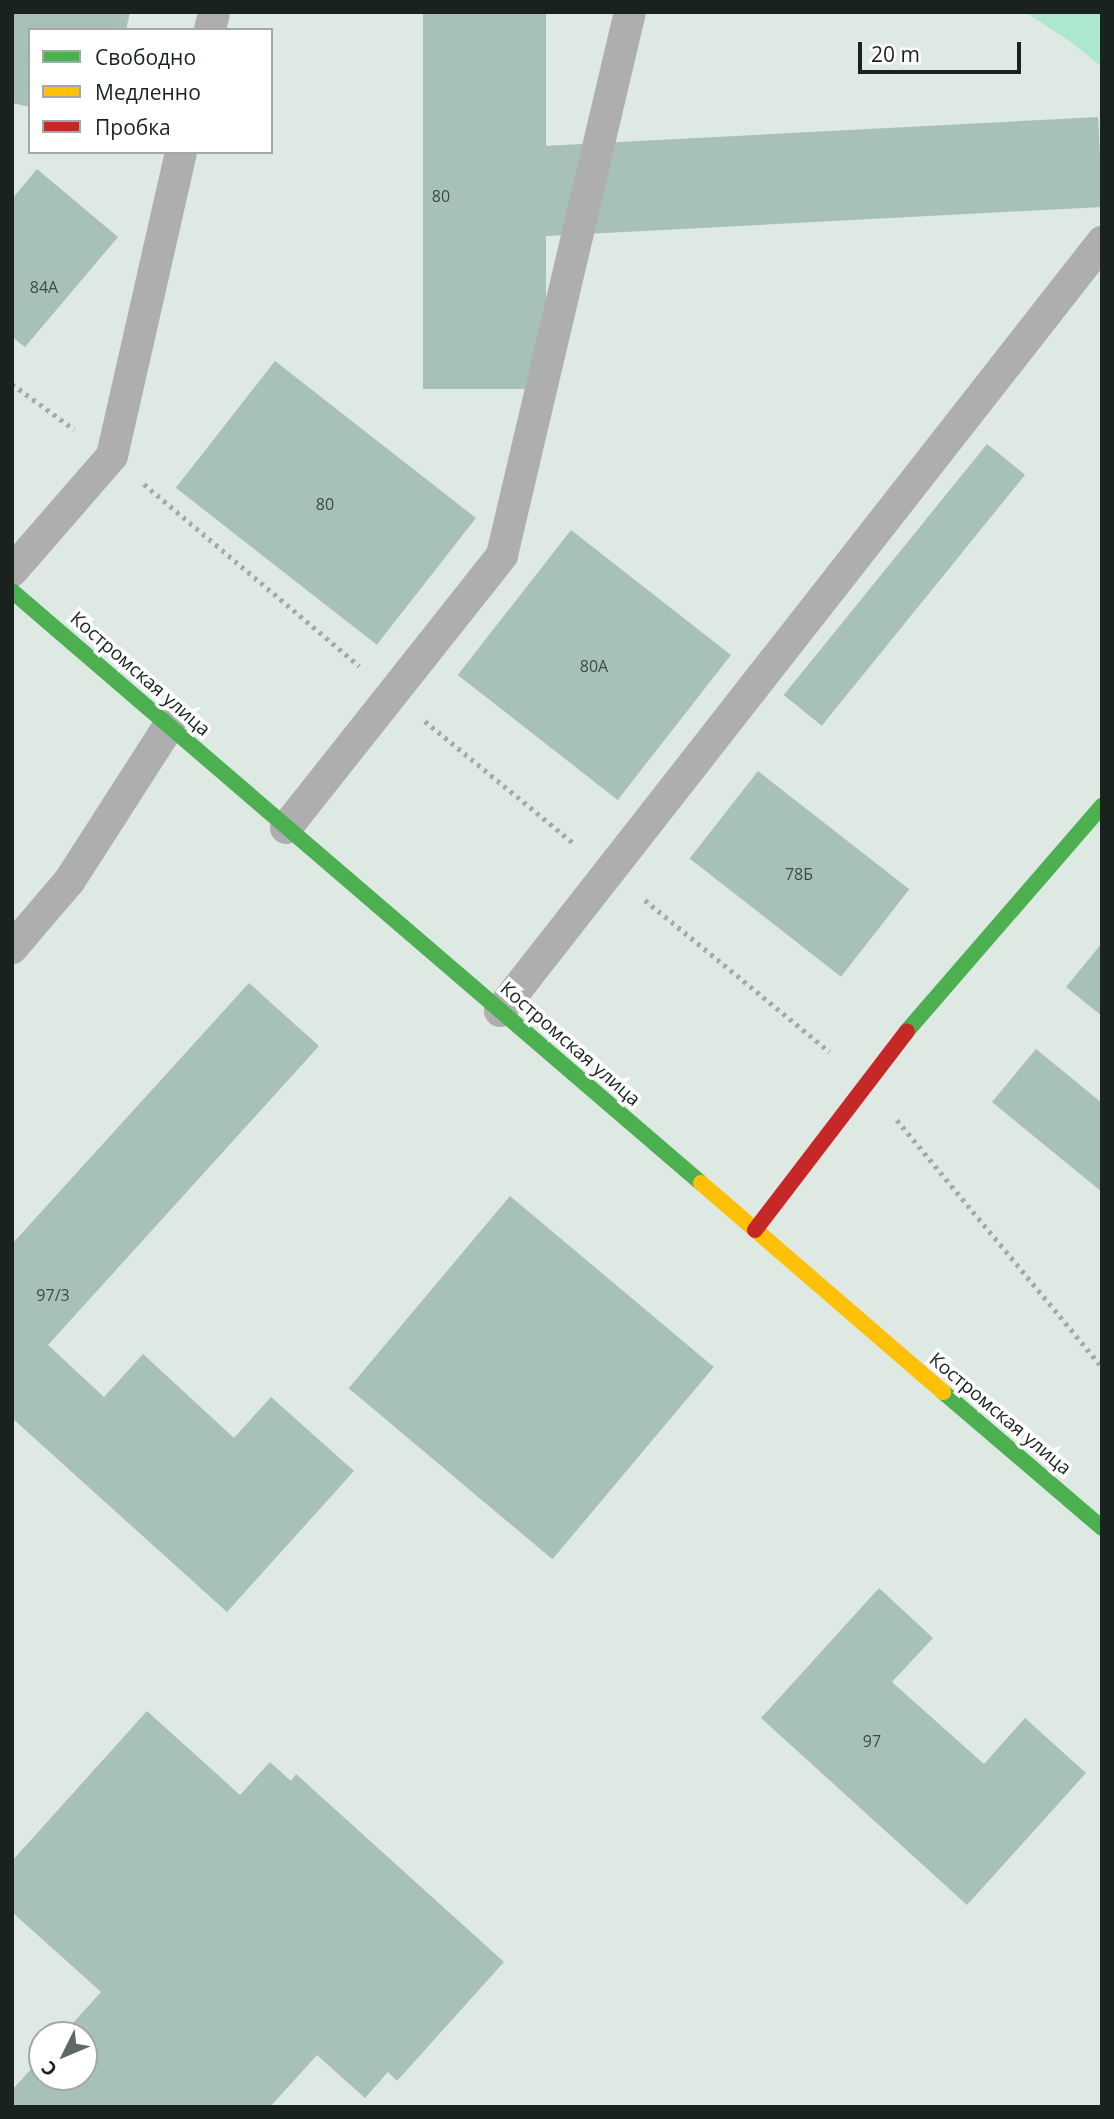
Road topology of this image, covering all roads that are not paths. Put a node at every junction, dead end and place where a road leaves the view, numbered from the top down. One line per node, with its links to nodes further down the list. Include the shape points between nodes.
1 (630, 12): 8 (lane, via 502,555)
2 (181, 154): 4 (lane, via 111,456)
3 (1102, 242): 10 (lane)
4 (12, 571)
5 (12, 591): 6 (main road, Костромская улица)
6 (169, 726): 8 (main road, Костромская улица); 9 (lane, via 70,880)
7 (1102, 806): 11 (main road, via 889,1052)
8 (286, 828): 10 (main road, Костромская улица)
9 (12, 948)
10 (500, 1011): 11 (main road, Костромская улица)
11 (755, 1230): 12 (main road, Костромская улица)
12 (1102, 1528)

